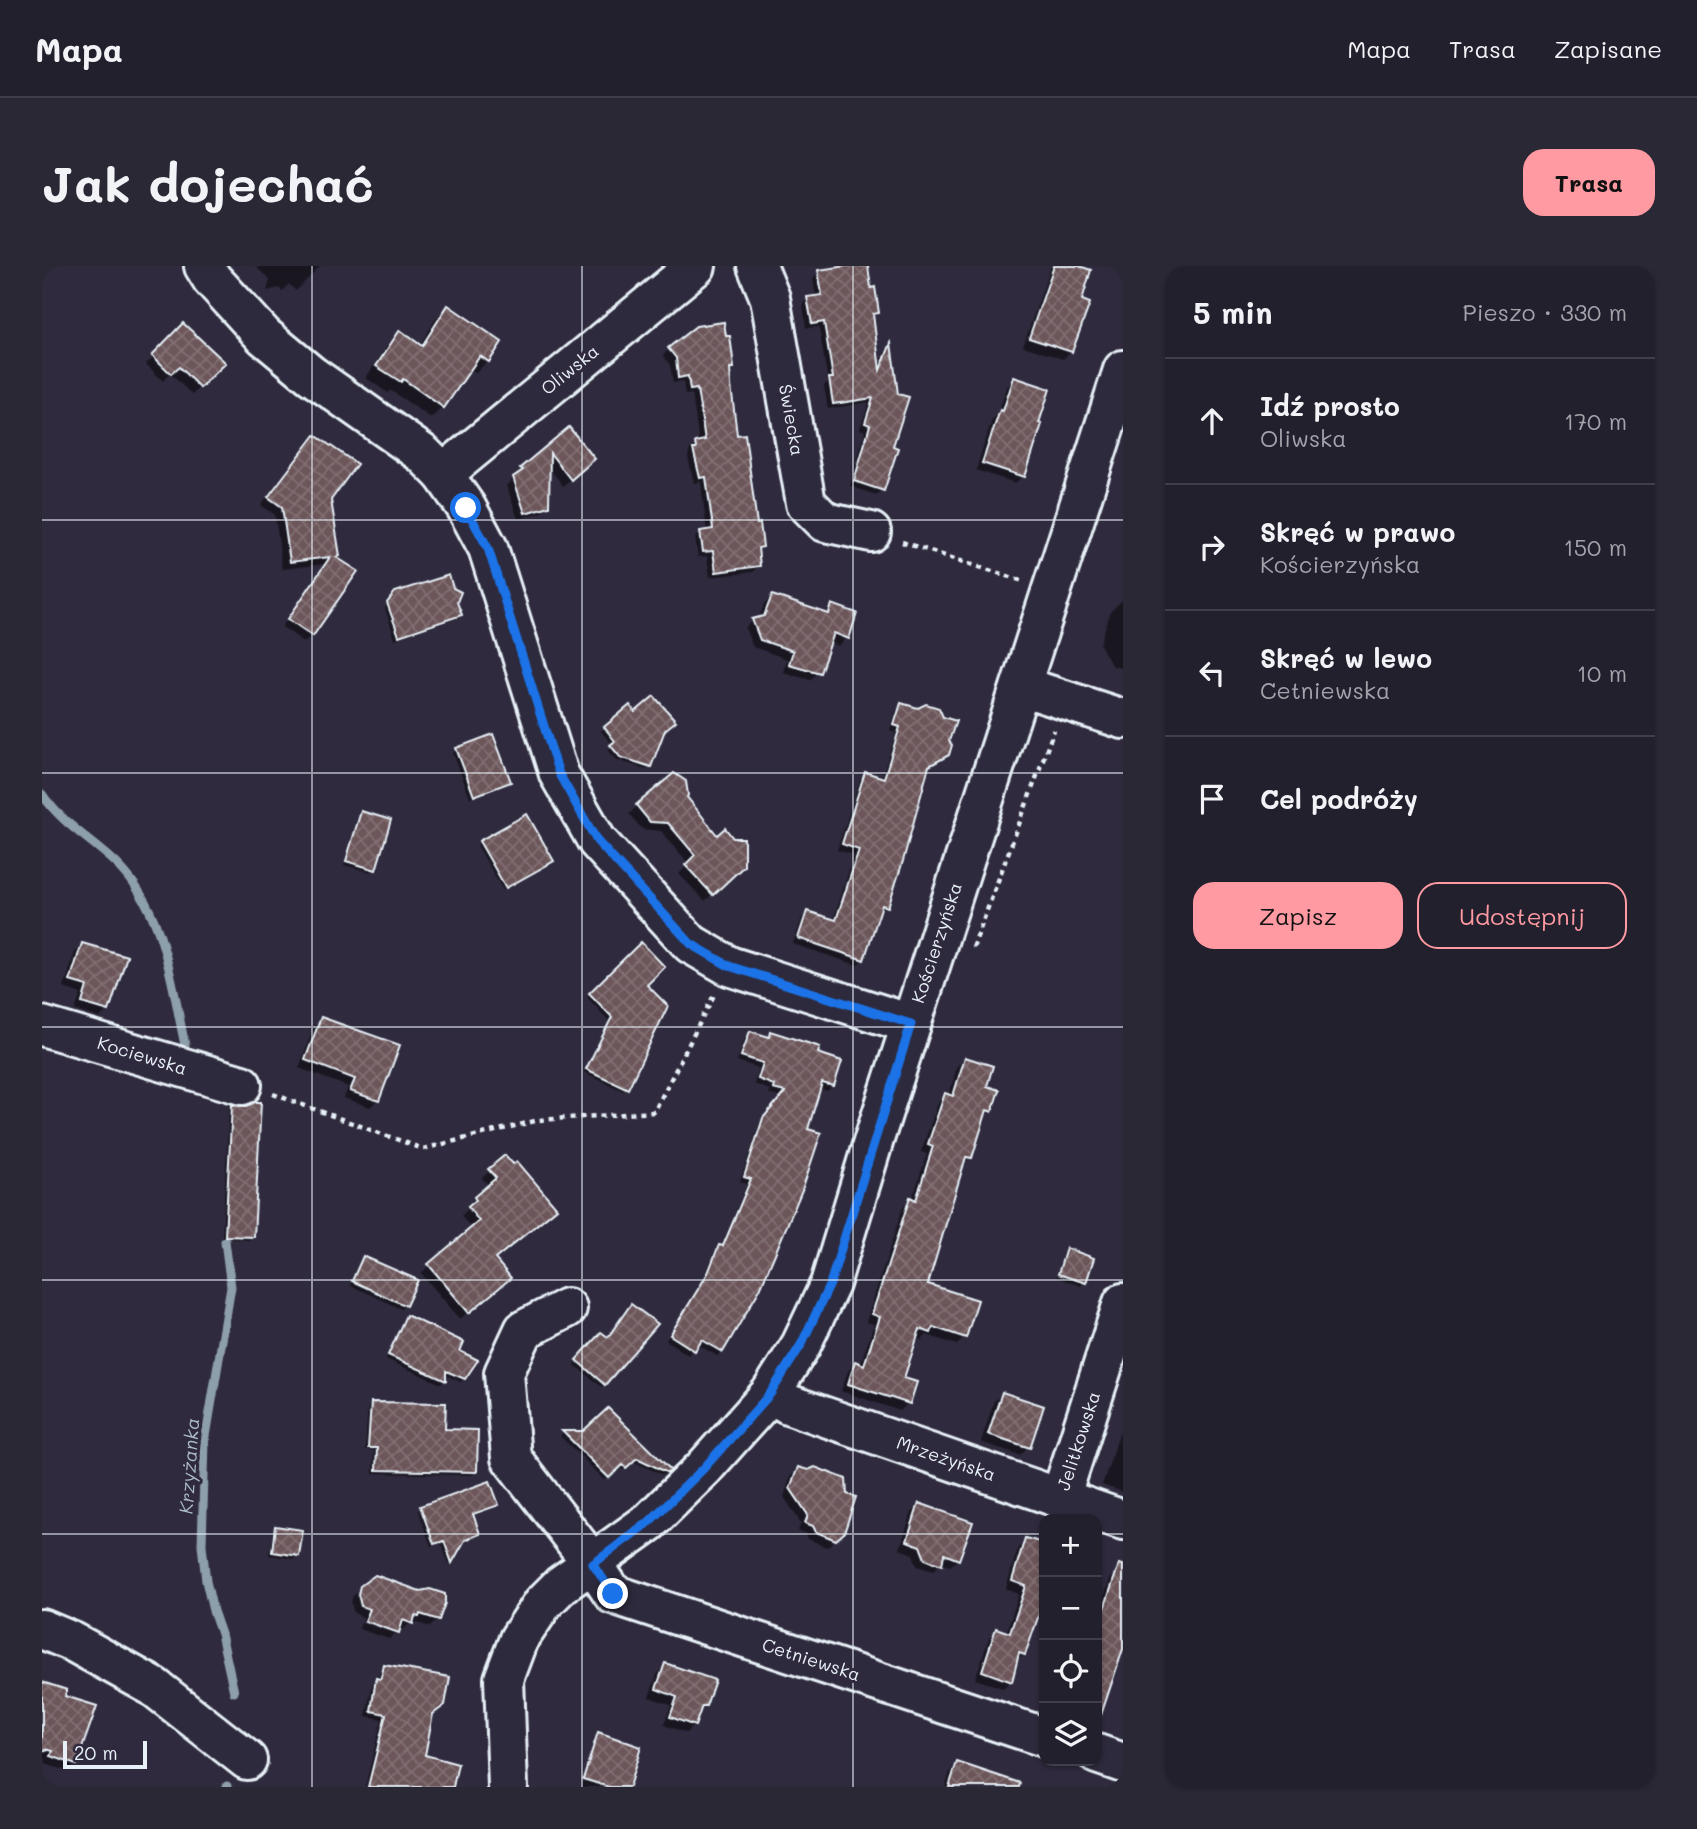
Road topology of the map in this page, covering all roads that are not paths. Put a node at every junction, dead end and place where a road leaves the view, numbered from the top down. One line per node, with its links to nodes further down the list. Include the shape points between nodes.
1 (204, 266): 5 (street, via 264,336 423,454)
2 (696, 266): 5 (street, Oliwska)
3 (757, 266): 6 (street, Świecka, via 770,298 806,503 825,522)
4 (1123, 370): 7 (street, Kościerzyńska)
5 (443, 474): 9 (street, via 488,548 559,774 597,841 691,944 729,966)
6 (871, 532)
7 (1021, 685): 8 (street); 9 (street, Kościerzyńska)
8 (1123, 719)
9 (911, 1024): 14 (street, Kościerzyńska, via 830,1284 801,1345)
10 (42, 1026): 11 (street, Kociewska)
11 (242, 1085)
12 (1123, 1303): 15 (street, Jelitkowska)
13 (566, 1308): 17 (street, via 524,1330 504,1373 512,1458)
14 (770, 1394): 15 (street, Mrzeżyńska); 17 (street, Kościerzyńska, via 649,1522)
15 (1060, 1499): 16 (street, Mrzeżyńska)
16 (1123, 1520)
17 (593, 1564): 19 (street, Cetniewska, via 613,1594); 23 (street, Kościerzyńska, via 543,1603 520,1639 504,1679)
18 (42, 1629): 21 (street, via 154,1687)
19 (1039, 1735)
20 (1102, 1756): 22 (street)
21 (247, 1760)
22 (1123, 1763)
23 (508, 1787)

